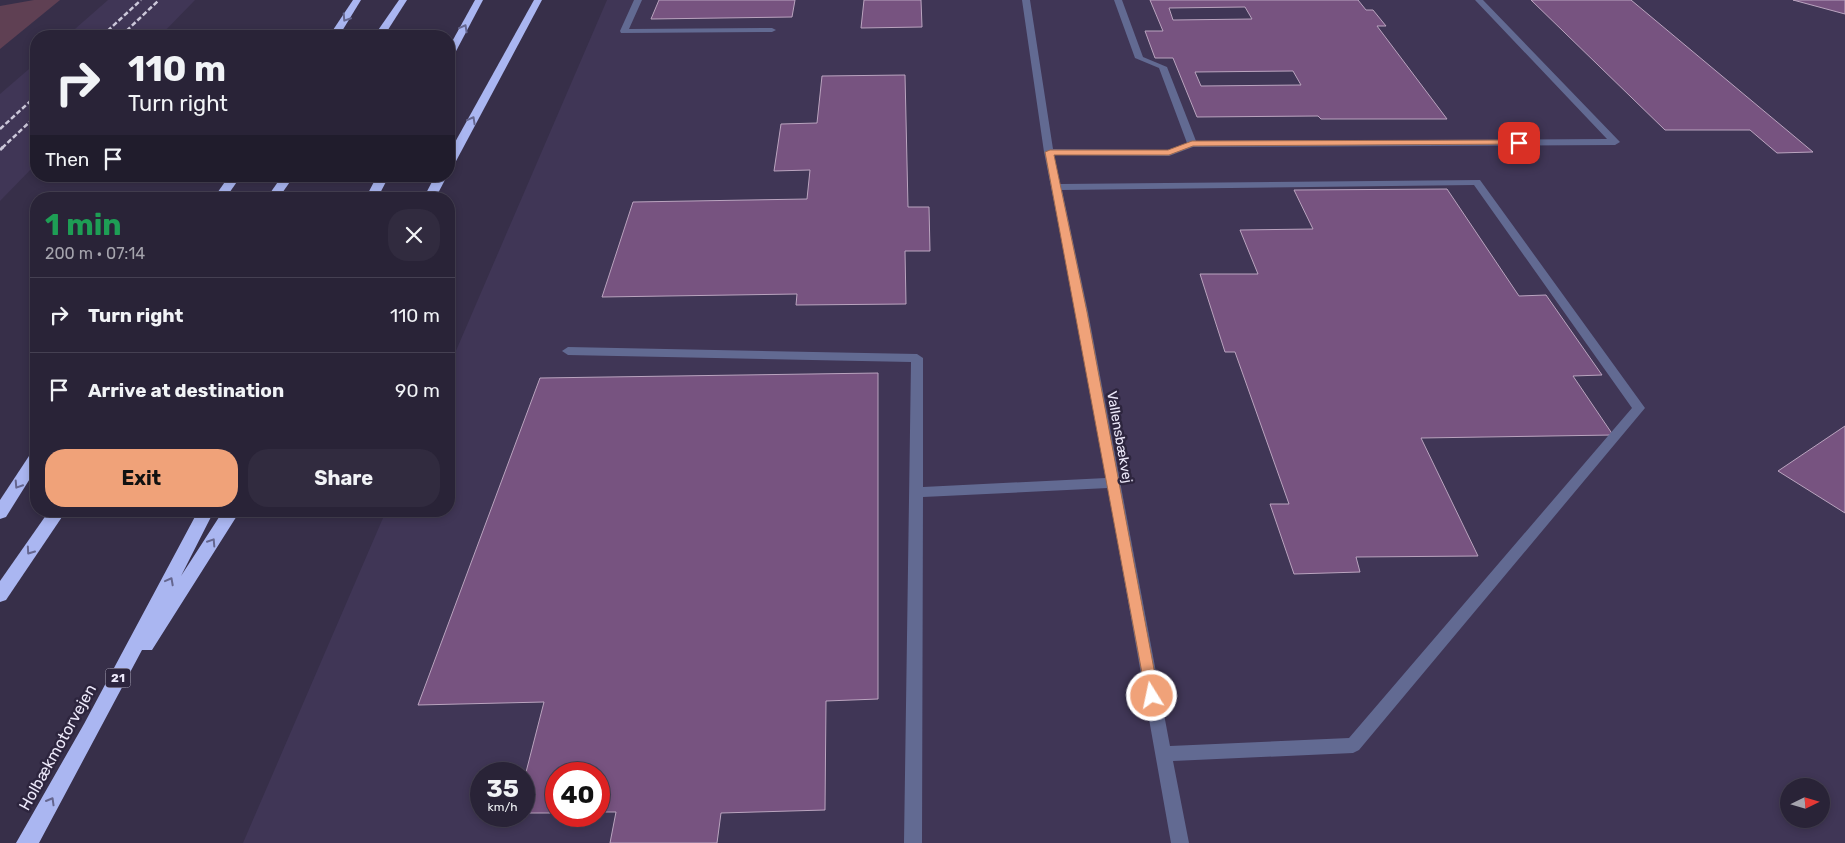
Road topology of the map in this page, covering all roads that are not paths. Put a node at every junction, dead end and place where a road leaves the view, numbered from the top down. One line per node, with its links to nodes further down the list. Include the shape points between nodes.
1 (357, 0): 10 (highway, one-way to 10)
2 (403, 0): 11 (highway)
3 (479, 0): 14 (highway, one-way to 3)
4 (538, 0): 16 (highway, one-way to 4)
5 (638, 0): 12 (street, via 624,31)
6 (1022, 0): 13 (street, Vallensbækvej)
7 (1026, 0): 13 (street, Vallensbækvej)
8 (1118, 0): 15 (street, via 1139,58 1163,67)
9 (1479, 0): 15 (street, via 1615,142)
10 (338, 30)
11 (383, 30)
12 (772, 30)
13 (1031, 36): 17 (street, Vallensbækvej)
14 (455, 44)
15 (1192, 144): 17 (street, via 1169,153)
16 (455, 152)
17 (1050, 152): 18 (street, Vallensbækvej)
18 (1056, 187): 21 (street, Vallensbækvej); 29 (street, via 1477,182 1639,408 1353,745)
19 (568, 351): 22 (street, via 917,358)
20 (30, 466): 23 (highway, one-way to 23)
21 (1113, 483): 22 (street); 29 (street, Vallensbækvej)
22 (916, 492): 31 (street)
23 (0, 514)
24 (54, 517): 27 (highway, one-way to 27)
25 (203, 517): 28 (highway, Holbækmotorvejen / 21, one-way to 25)
26 (228, 517): 28 (highway, one-way to 26)
27 (0, 595)
28 (91, 730): 30 (highway, Holbækmotorvejen / 21, one-way to 28)
29 (1163, 754): 32 (street, Vallensbækvej)
30 (27, 843)
31 (913, 843)
32 (1180, 843)

